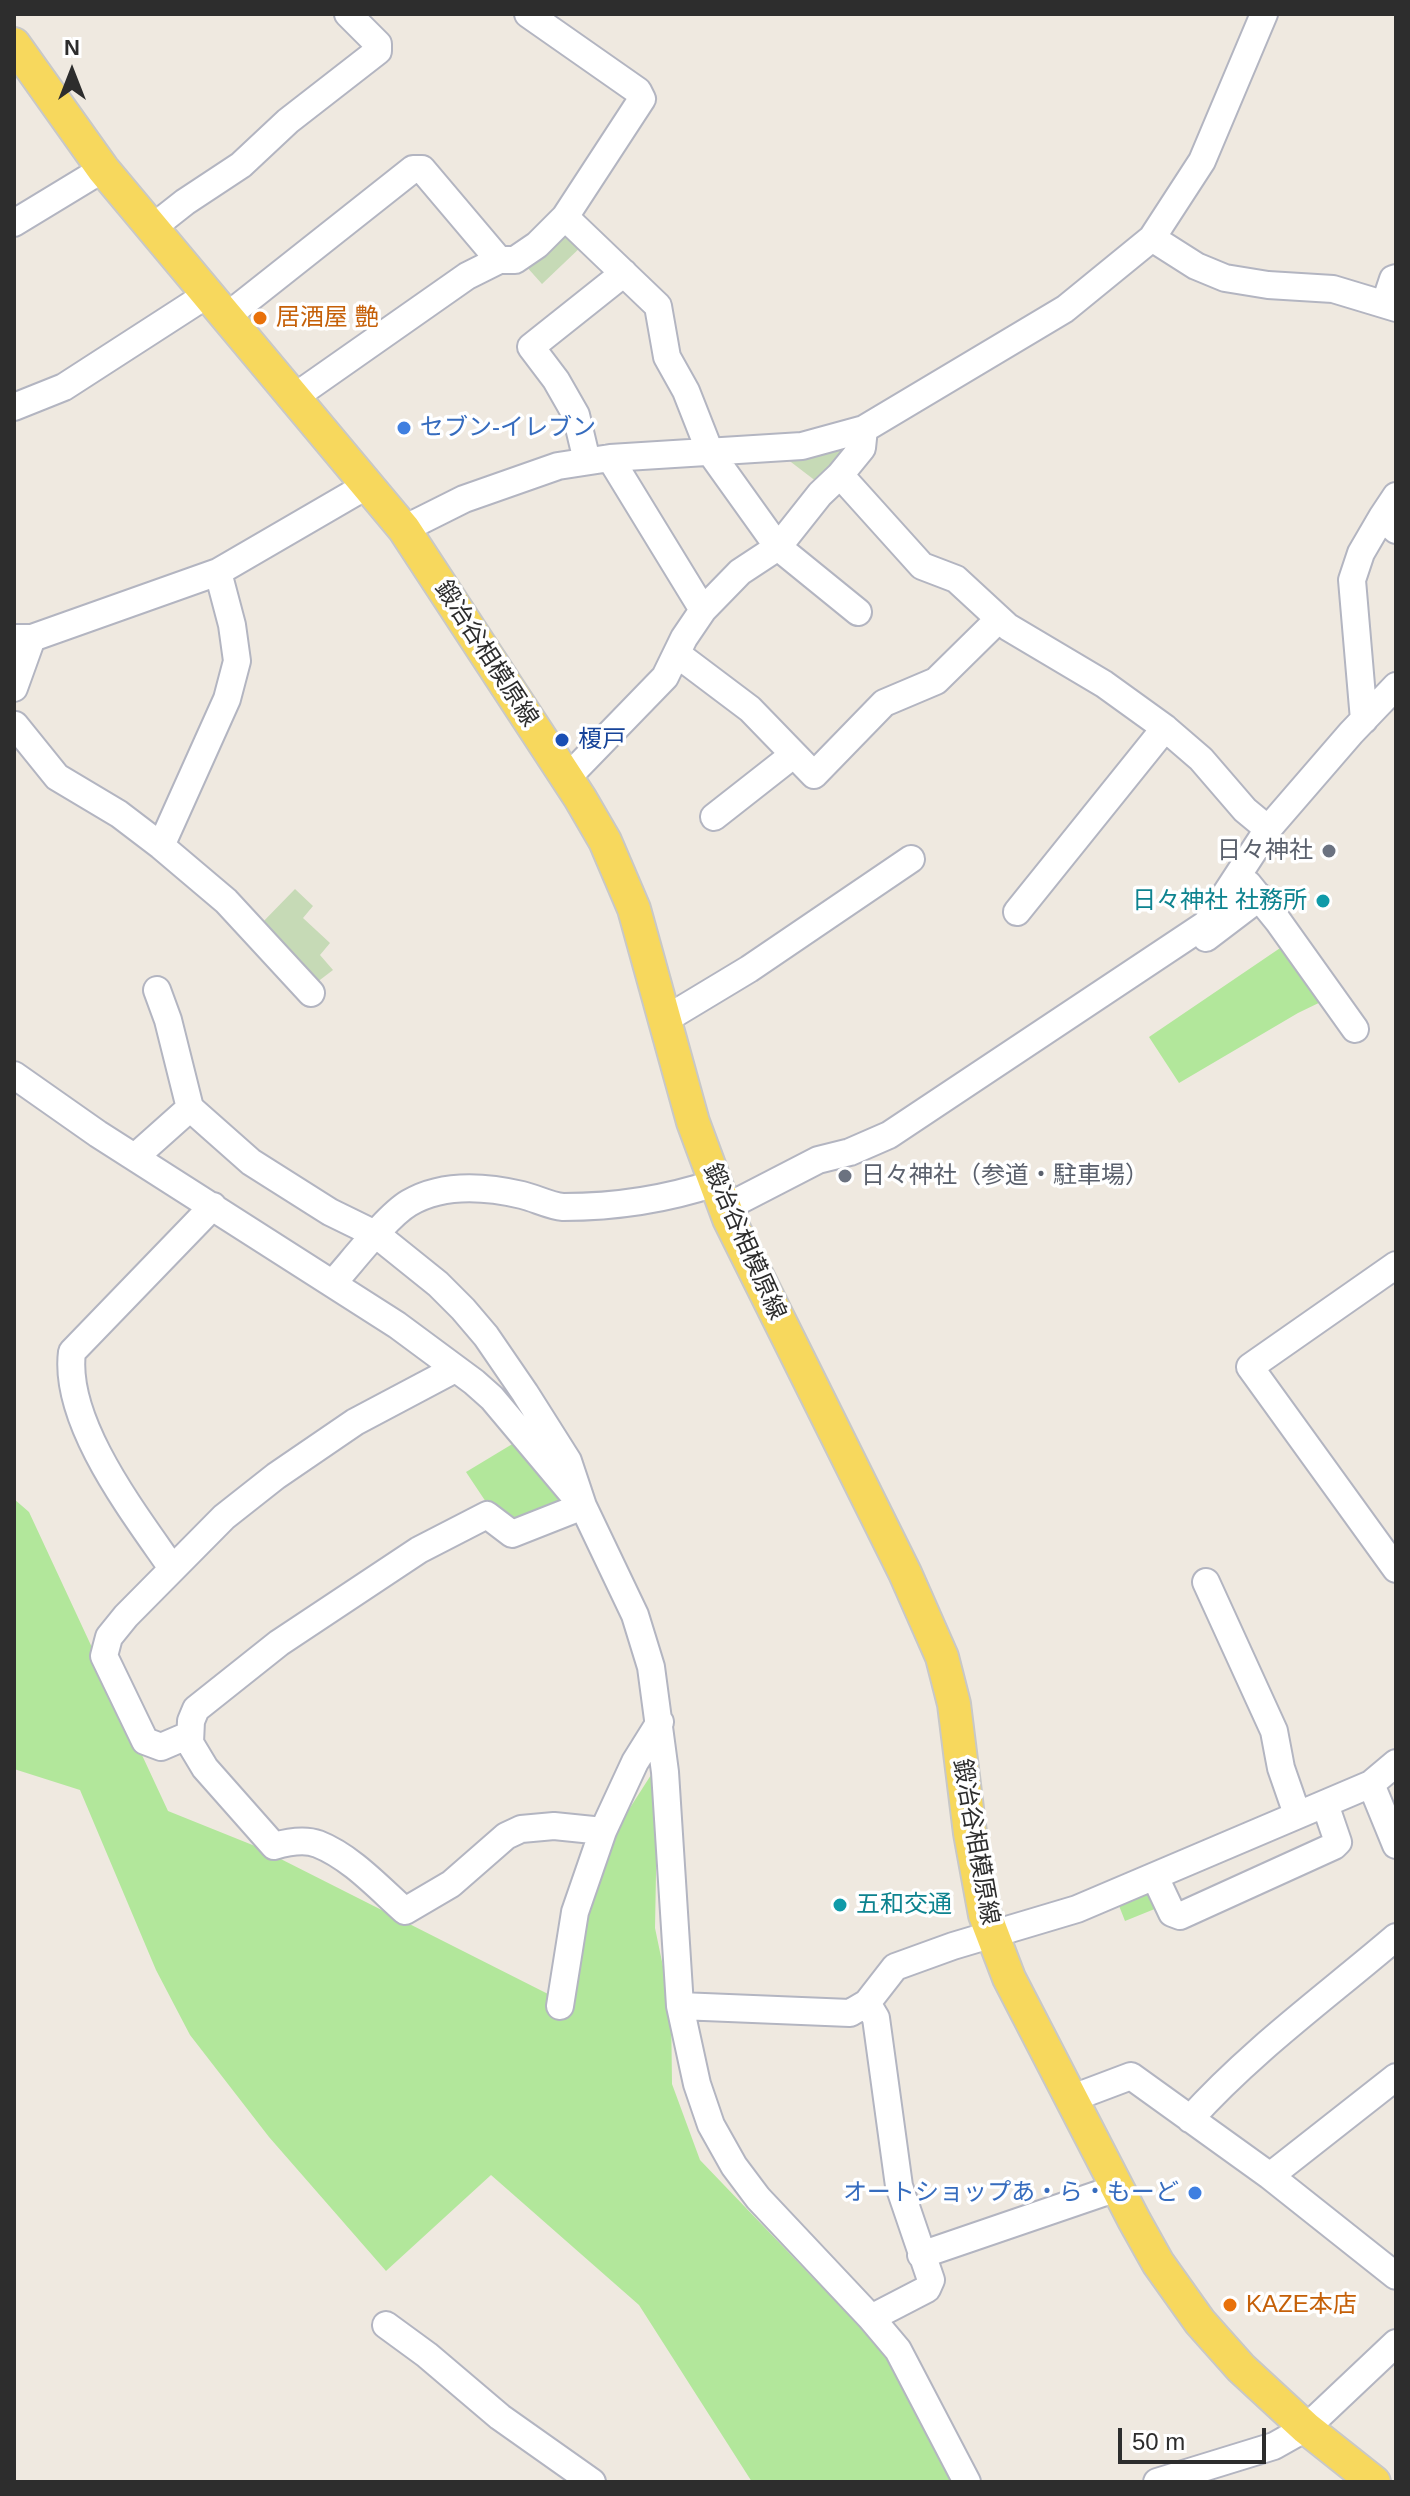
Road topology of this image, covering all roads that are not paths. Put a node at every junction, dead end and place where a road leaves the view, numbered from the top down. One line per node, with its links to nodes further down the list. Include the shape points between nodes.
1 (528, 14): 6 (street, via 638,91 642,99)
2 (1264, 14): 9 (street, via 1202,161)
3 (364, 19): 8 (street, via 378,51 241,165)
4 (15, 48): 5 (main road, 鍛冶谷相模原線)
5 (103, 169): 7 (street); 8 (main road, 鍛冶谷相模原線)
6 (565, 217): 10 (street, via 526,255); 11 (street)
7 (14, 223)
8 (152, 228): 13 (main road, 鍛冶谷相模原線)
9 (1152, 238): 14 (street, via 1225,278 1333,289); 17 (street, via 1065,309)
10 (499, 260): 13 (street, via 422,169 413,169); 15 (street, via 467,276)
11 (624, 273): 18 (street, via 658,306 667,357); 19 (street, via 531,347 556,380)
12 (1396, 278): 14 (street)
13 (217, 305): 15 (main road, 鍛冶谷相模原線); 16 (street, via 64,387)
14 (1391, 305)
15 (293, 398): 21 (main road, 鍛冶谷相模原線)
16 (14, 407)
17 (864, 429): 18 (street, via 818,444); 20 (street, via 862,448)
18 (710, 452): 19 (street); 24 (street)
19 (599, 459): 23 (street, via 537,473 464,499); 26 (street)
20 (840, 475): 24 (street); 28 (street, via 922,566 956,579)
21 (366, 486): 23 (main road, 鍛冶谷相模原線); 25 (street)
22 (1391, 514): 33 (street, via 1361,553 1352,580)
23 (404, 529): 37 (main road, 鍛冶谷相模原線)
24 (778, 547): 26 (street, via 740,572); 27 (street)
25 (218, 572): 29 (street); 40 (street, via 237,661 227,699)
26 (703, 610): 30 (street)
27 (858, 612)
28 (999, 619): 35 (street); 36 (street, via 936,681 884,703 814,775)
29 (23, 638): 32 (street)
30 (677, 654): 36 (street, via 750,709); 37 (street, via 665,677)
31 (1396, 686): 33 (street)
32 (14, 689): 34 (street)
33 (1364, 720): 39 (street)
34 (15, 726): 40 (street, via 57,777)
35 (1165, 728): 39 (street); 44 (street)
36 (793, 755): 38 (street)
37 (567, 778): 48 (main road, 鍛冶谷相模原線, via 621,873)
38 (722, 804)
39 (1268, 829): 42 (street)
40 (161, 846): 47 (street, via 226,901)
41 (911, 859): 48 (street)
42 (1236, 874): 43 (street); 45 (street)
43 (1260, 897): 45 (street); 49 (street)
44 (1017, 912)
45 (1221, 918): 53 (street, via 1025,1053 889,1135)
46 (157, 990): 51 (street)
47 (311, 993)
48 (666, 1019): 53 (main road, 鍛冶谷相模原線, via 693,1122)
49 (1355, 1029)
50 (18, 1085): 52 (street)
51 (190, 1108): 52 (street); 55 (street, via 285,1186)
52 (135, 1157): 54 (street)
53 (720, 1196): 55 (street, via 670,1195 559,1207 500,1191 452,1188 406,1204); 73 (main road, 鍛冶谷相模原線, via 942,1657)
54 (213, 1206): 57 (street); 61 (street, via 72,1352 69,1371 97,1456)
55 (377, 1235): 57 (street); 58 (street, via 438,1284)
56 (1396, 1265): 62 (street, via 1250,1367)
57 (333, 1283): 59 (street)
58 (495, 1350): 59 (street); 60 (street, via 568,1461)
59 (457, 1371): 60 (street, via 492,1398); 61 (street, via 355,1422 276,1476)
60 (583, 1506): 64 (street, via 635,1615); 65 (street, via 512,1534 487,1515 419,1550 245,1669 196,1709)
61 (172, 1568): 65 (street, via 109,1637 104,1656 145,1741 161,1747)
62 (1396, 1569)
63 (1206, 1582): 69 (street, via 1274,1731)
64 (660, 1722): 70 (street); 77 (street)
65 (189, 1735): 70 (street, via 205,1768 274,1846 316,1843 349,1862 405,1911 451,1884 521,1829)
66 (1396, 1763): 67 (street)
67 (1371, 1784): 68 (street); 71 (street)
68 (1325, 1804): 69 (street); 72 (street, via 1337,1835 1334,1846 1180,1916 1172,1913)
69 (1297, 1814): 72 (street)
70 (603, 1831): 76 (street, via 575,1912)
71 (1396, 1845)
72 (1155, 1877): 73 (street, via 1077,1909)
73 (991, 1935): 75 (street, via 895,1967); 79 (main road, 鍛冶谷相模原線)
74 (1396, 1937): 80 (street, via 1262,2050)
75 (867, 2003): 77 (street, via 850,2013); 83 (street, via 876,2018 899,2186)
76 (560, 2006)
77 (680, 2006): 85 (street, via 697,2084 711,2125 734,2166)
78 (1396, 2077): 81 (street)
79 (1070, 2099): 80 (street, via 1131,2076); 82 (main road, 鍛冶谷相模原線)
80 (1190, 2119): 81 (street)
81 (1270, 2176): 84 (street)
82 (1117, 2188): 83 (street); 88 (main road, 鍛冶谷相模原線, via 1158,2263 1200,2322)
83 (921, 2255): 85 (street, via 931,2280 927,2289)
84 (1396, 2276)
85 (871, 2318): 92 (street, via 898,2350)
86 (386, 2325): 91 (street, via 500,2417)
87 (1396, 2343): 88 (street)
88 (1306, 2428): 89 (main road, 鍛冶谷相模原線); 90 (street, via 1274,2446)
89 (1364, 2480)
90 (1165, 2481)
91 (592, 2482)
92 (967, 2482)

